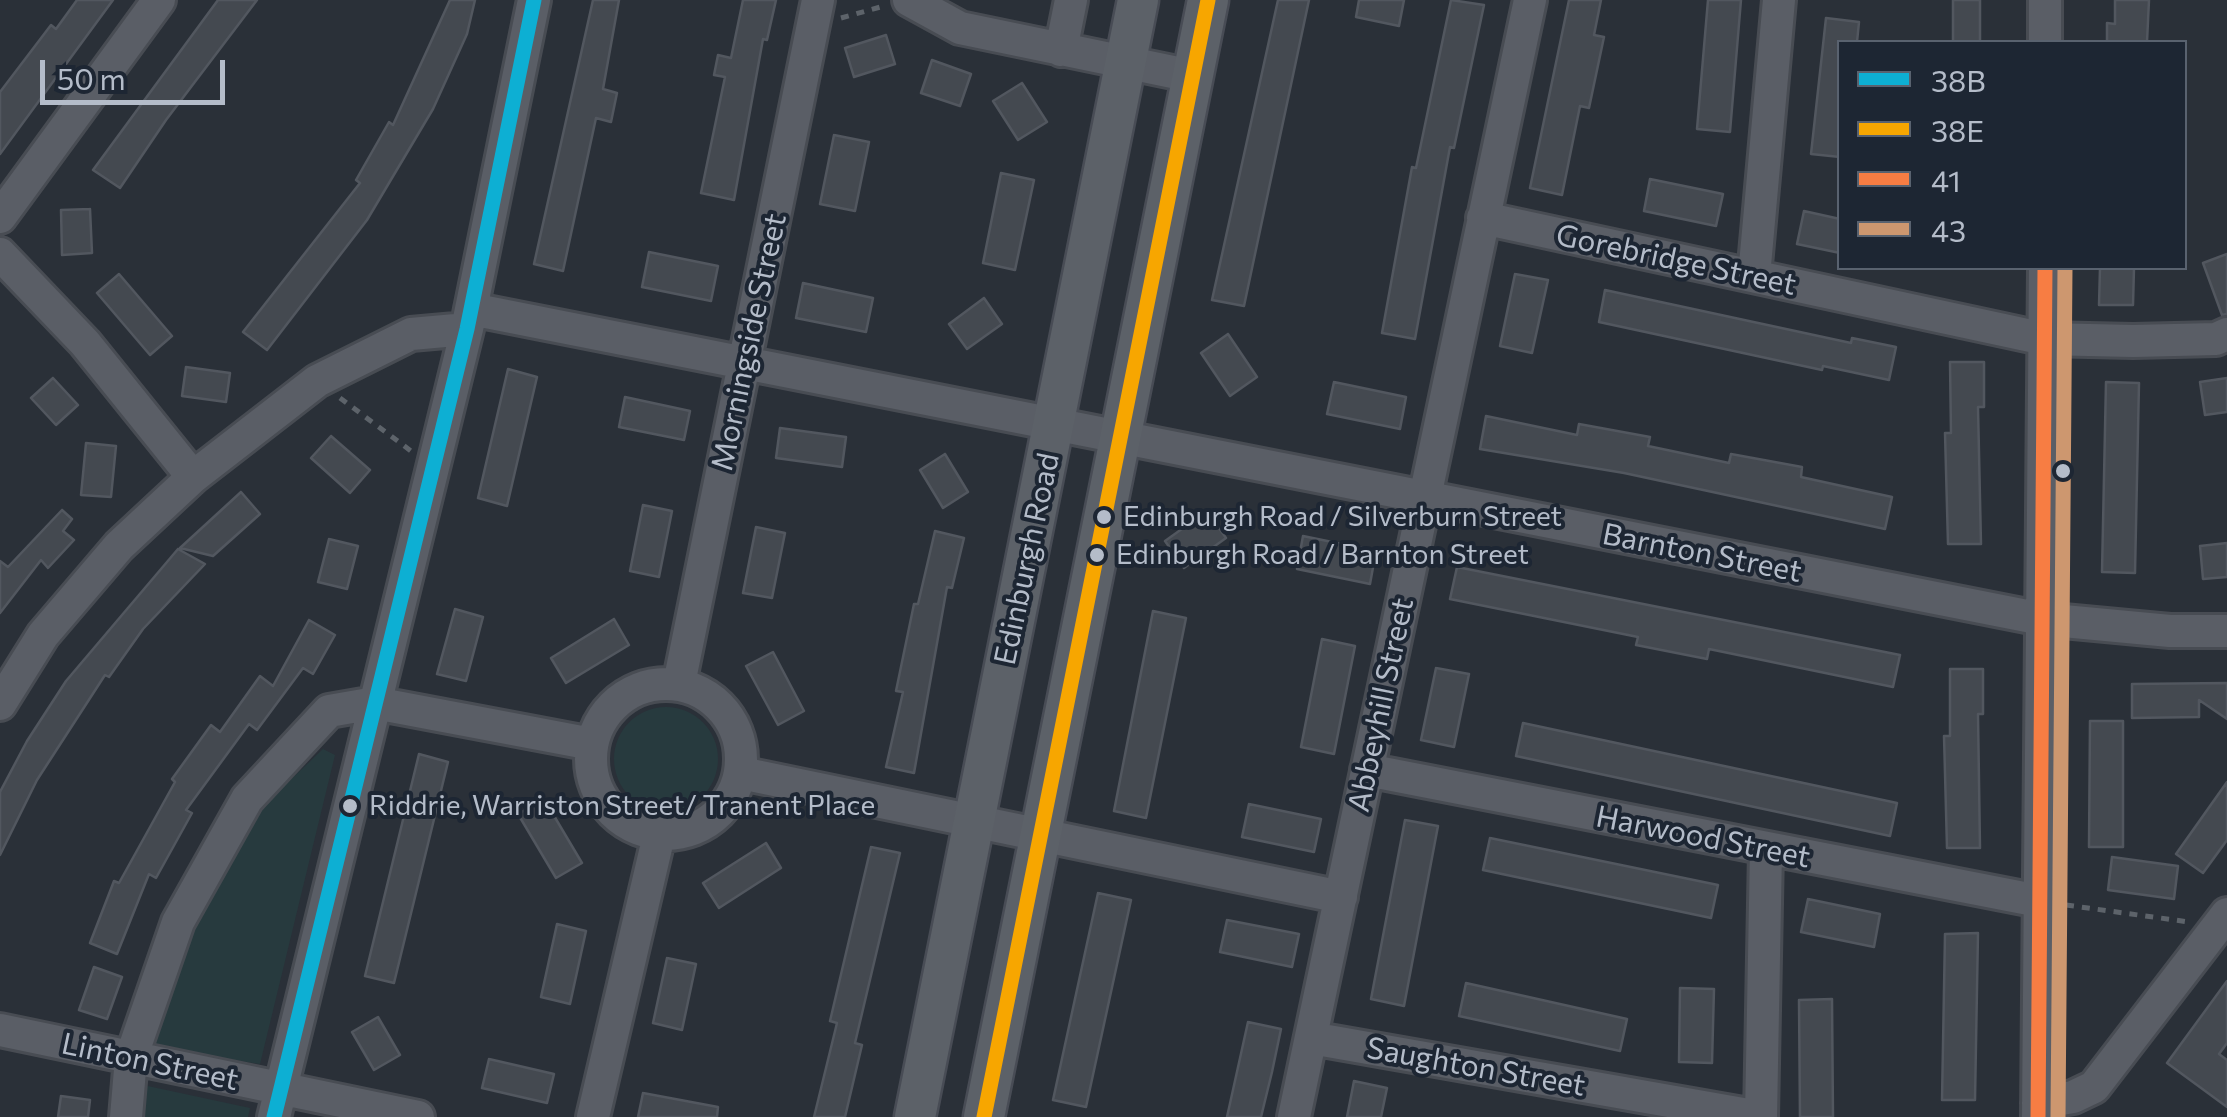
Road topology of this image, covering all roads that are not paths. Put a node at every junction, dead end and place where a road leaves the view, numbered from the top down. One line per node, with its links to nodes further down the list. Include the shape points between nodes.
1 (158, 0): 15 (street)
2 (534, 0): 20 (street)
3 (1072, 0): 12 (street)
4 (1138, 0): 13 (main road, Edinburgh Road)
5 (1208, 0): 14 (main road)
6 (1530, 0): 16 (street, Abbeyhill Street)
7 (1779, 0): 19 (street)
8 (2044, 0): 11 (street)
9 (898, 2): 12 (street, via 960,28)
10 (815, 13): 23 (street, Morningside Street)
11 (2044, 40)
12 (1062, 50): 13 (street)
13 (1126, 63): 14 (street); 24 (main road, Edinburgh Road)
14 (1192, 76): 25 (main road)
15 (0, 218)
16 (1483, 218): 19 (street, Gorebridge Street); 27 (street, Abbeyhill Street)
17 (0, 254): 26 (street, via 85,343)
18 (2045, 270): 22 (street)
19 (1754, 276): 22 (street, Gorebridge Street)
20 (469, 319): 23 (street, Barnton Street); 26 (street, Barnton Street, via 411,334 317,381); 31 (street)
21 (2227, 334): 22 (street, Gorebridge Street)
22 (2045, 339): 28 (street)
23 (744, 364): 24 (street, Barnton Street); 30 (street, Morningside Street)
24 (1055, 422): 25 (street, Barnton Street); 36 (main road, Edinburgh Road)
25 (1122, 434): 27 (street, Barnton Street); 37 (main road)
26 (192, 476): 32 (street, Barnton Street, via 119,546 43,635)
27 (1424, 500): 28 (street, Barnton Street); 34 (street, Abbeyhill Street)
28 (2042, 619): 29 (street, Barnton Street); 41 (street)
29 (2227, 630)
30 (679, 684): 33 (street, via 634,690 600,722); 35 (street, via 721,706 735,726)
31 (375, 703): 33 (street); 45 (street, via 329,712 246,799 178,922); 46 (street)
32 (0, 704)
33 (592, 744): 38 (street, via 590,769 606,804 635,828)
34 (1367, 770): 39 (street, Harwood Street); 40 (street, Abbeyhill Street)
35 (741, 773): 36 (street); 38 (street, via 734,794 712,819 682,834)
36 (974, 818): 37 (street); 51 (main road, Edinburgh Road)
37 (1040, 834): 40 (street); 52 (main road)
38 (660, 835): 50 (street)
39 (1766, 850): 41 (street, Harwood Street); 54 (street)
40 (1341, 897): 44 (street, Abbeyhill Street)
41 (2038, 901): 47 (street)
42 (2223, 920): 47 (street, via 2094,1087)
43 (0, 1030): 45 (street, Linton Street)
44 (1311, 1038): 53 (street, Abbeyhill Street); 54 (street, Saughton Street)
45 (130, 1058): 46 (street, Linton Street); 48 (street)
46 (277, 1104): 49 (street, Linton Street)
47 (2038, 1110)
48 (126, 1117)
49 (418, 1117)
50 (593, 1117)
51 (915, 1117)
52 (984, 1117)
53 (1294, 1117)
54 (1760, 1117)

